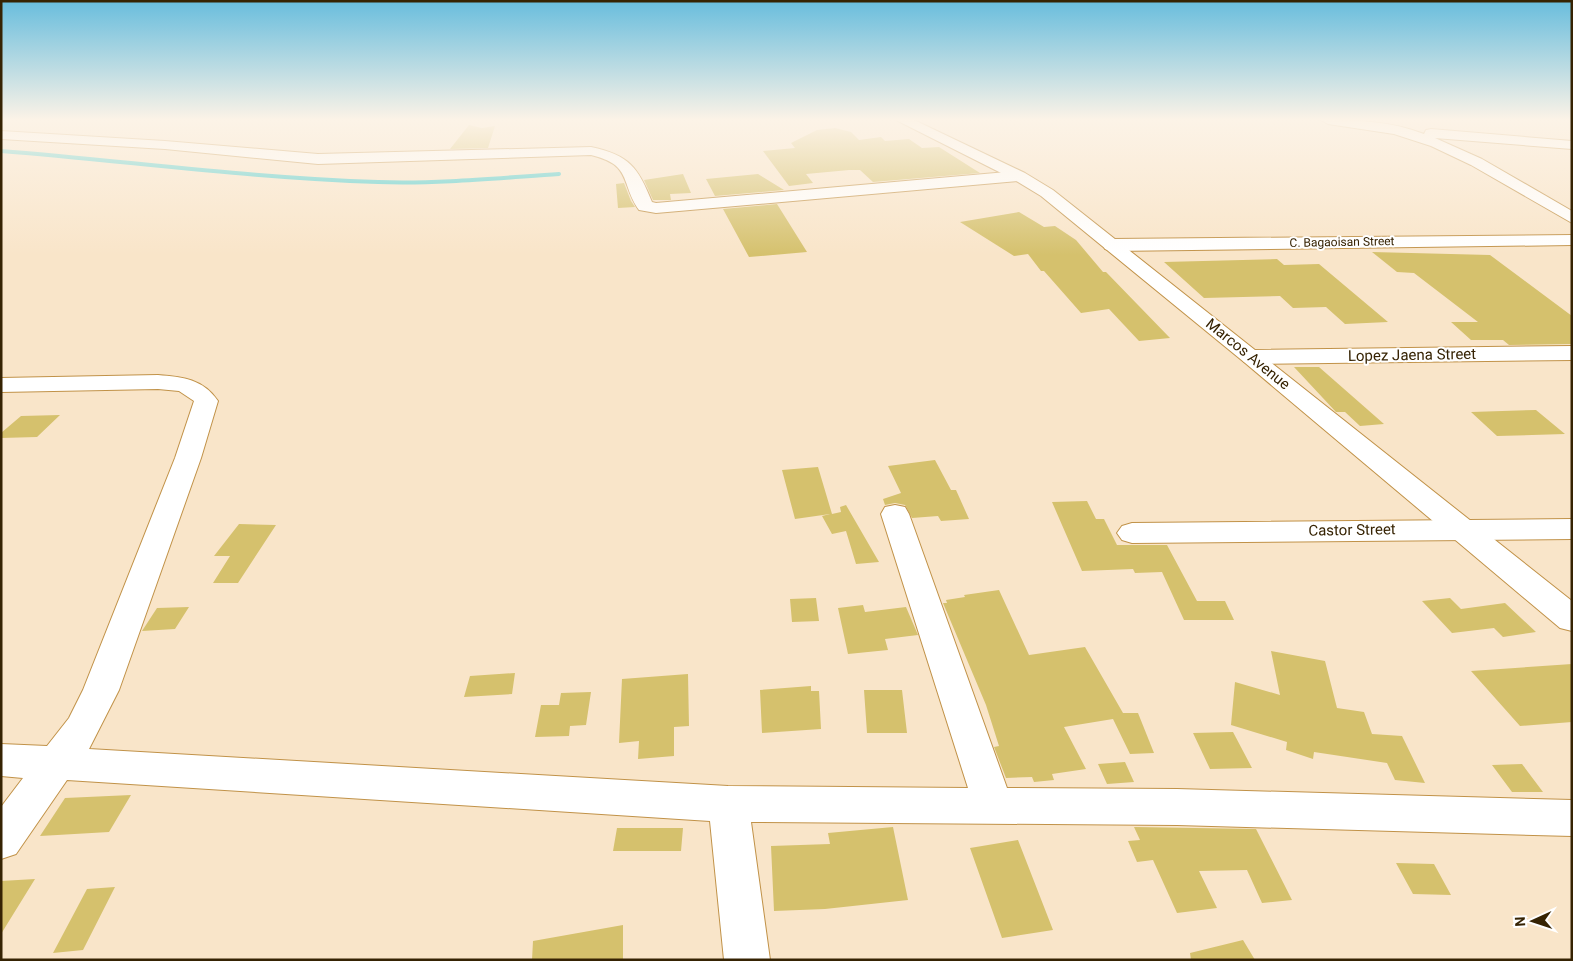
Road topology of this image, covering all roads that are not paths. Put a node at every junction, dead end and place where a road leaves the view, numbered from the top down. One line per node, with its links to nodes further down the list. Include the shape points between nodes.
1 (626, 165): 4 (street, via 645,206 656,208)
2 (997, 165): 4 (street, Marcos Avenue)
3 (1481, 165): 5 (street)
4 (1020, 176): 7 (street, Marcos Avenue, via 1047,193)
5 (1572, 218)
6 (1572, 240): 7 (street, C. Bagaoisan Street)
7 (1112, 245): 9 (street, Marcos Avenue)
8 (1572, 353): 9 (street, Lopez Jaena Street)
9 (1252, 357): 12 (street, Marcos Avenue)
10 (1, 385): 17 (street, via 158,382 183,384 199,390 206,401 188,458 101,690 82,729)
11 (895, 514): 19 (street)
12 (1462, 529): 13 (street, Castor Street); 14 (street, Castor Street); 15 (street, Marcos Avenue)
13 (1572, 529)
14 (1132, 533)
15 (1572, 619)
16 (1, 760): 17 (street)
17 (56, 765): 18 (street); 21 (street)
18 (728, 804): 19 (street); 22 (street)
19 (993, 805): 20 (street)
20 (1572, 818)
21 (1, 840)
22 (748, 960)

